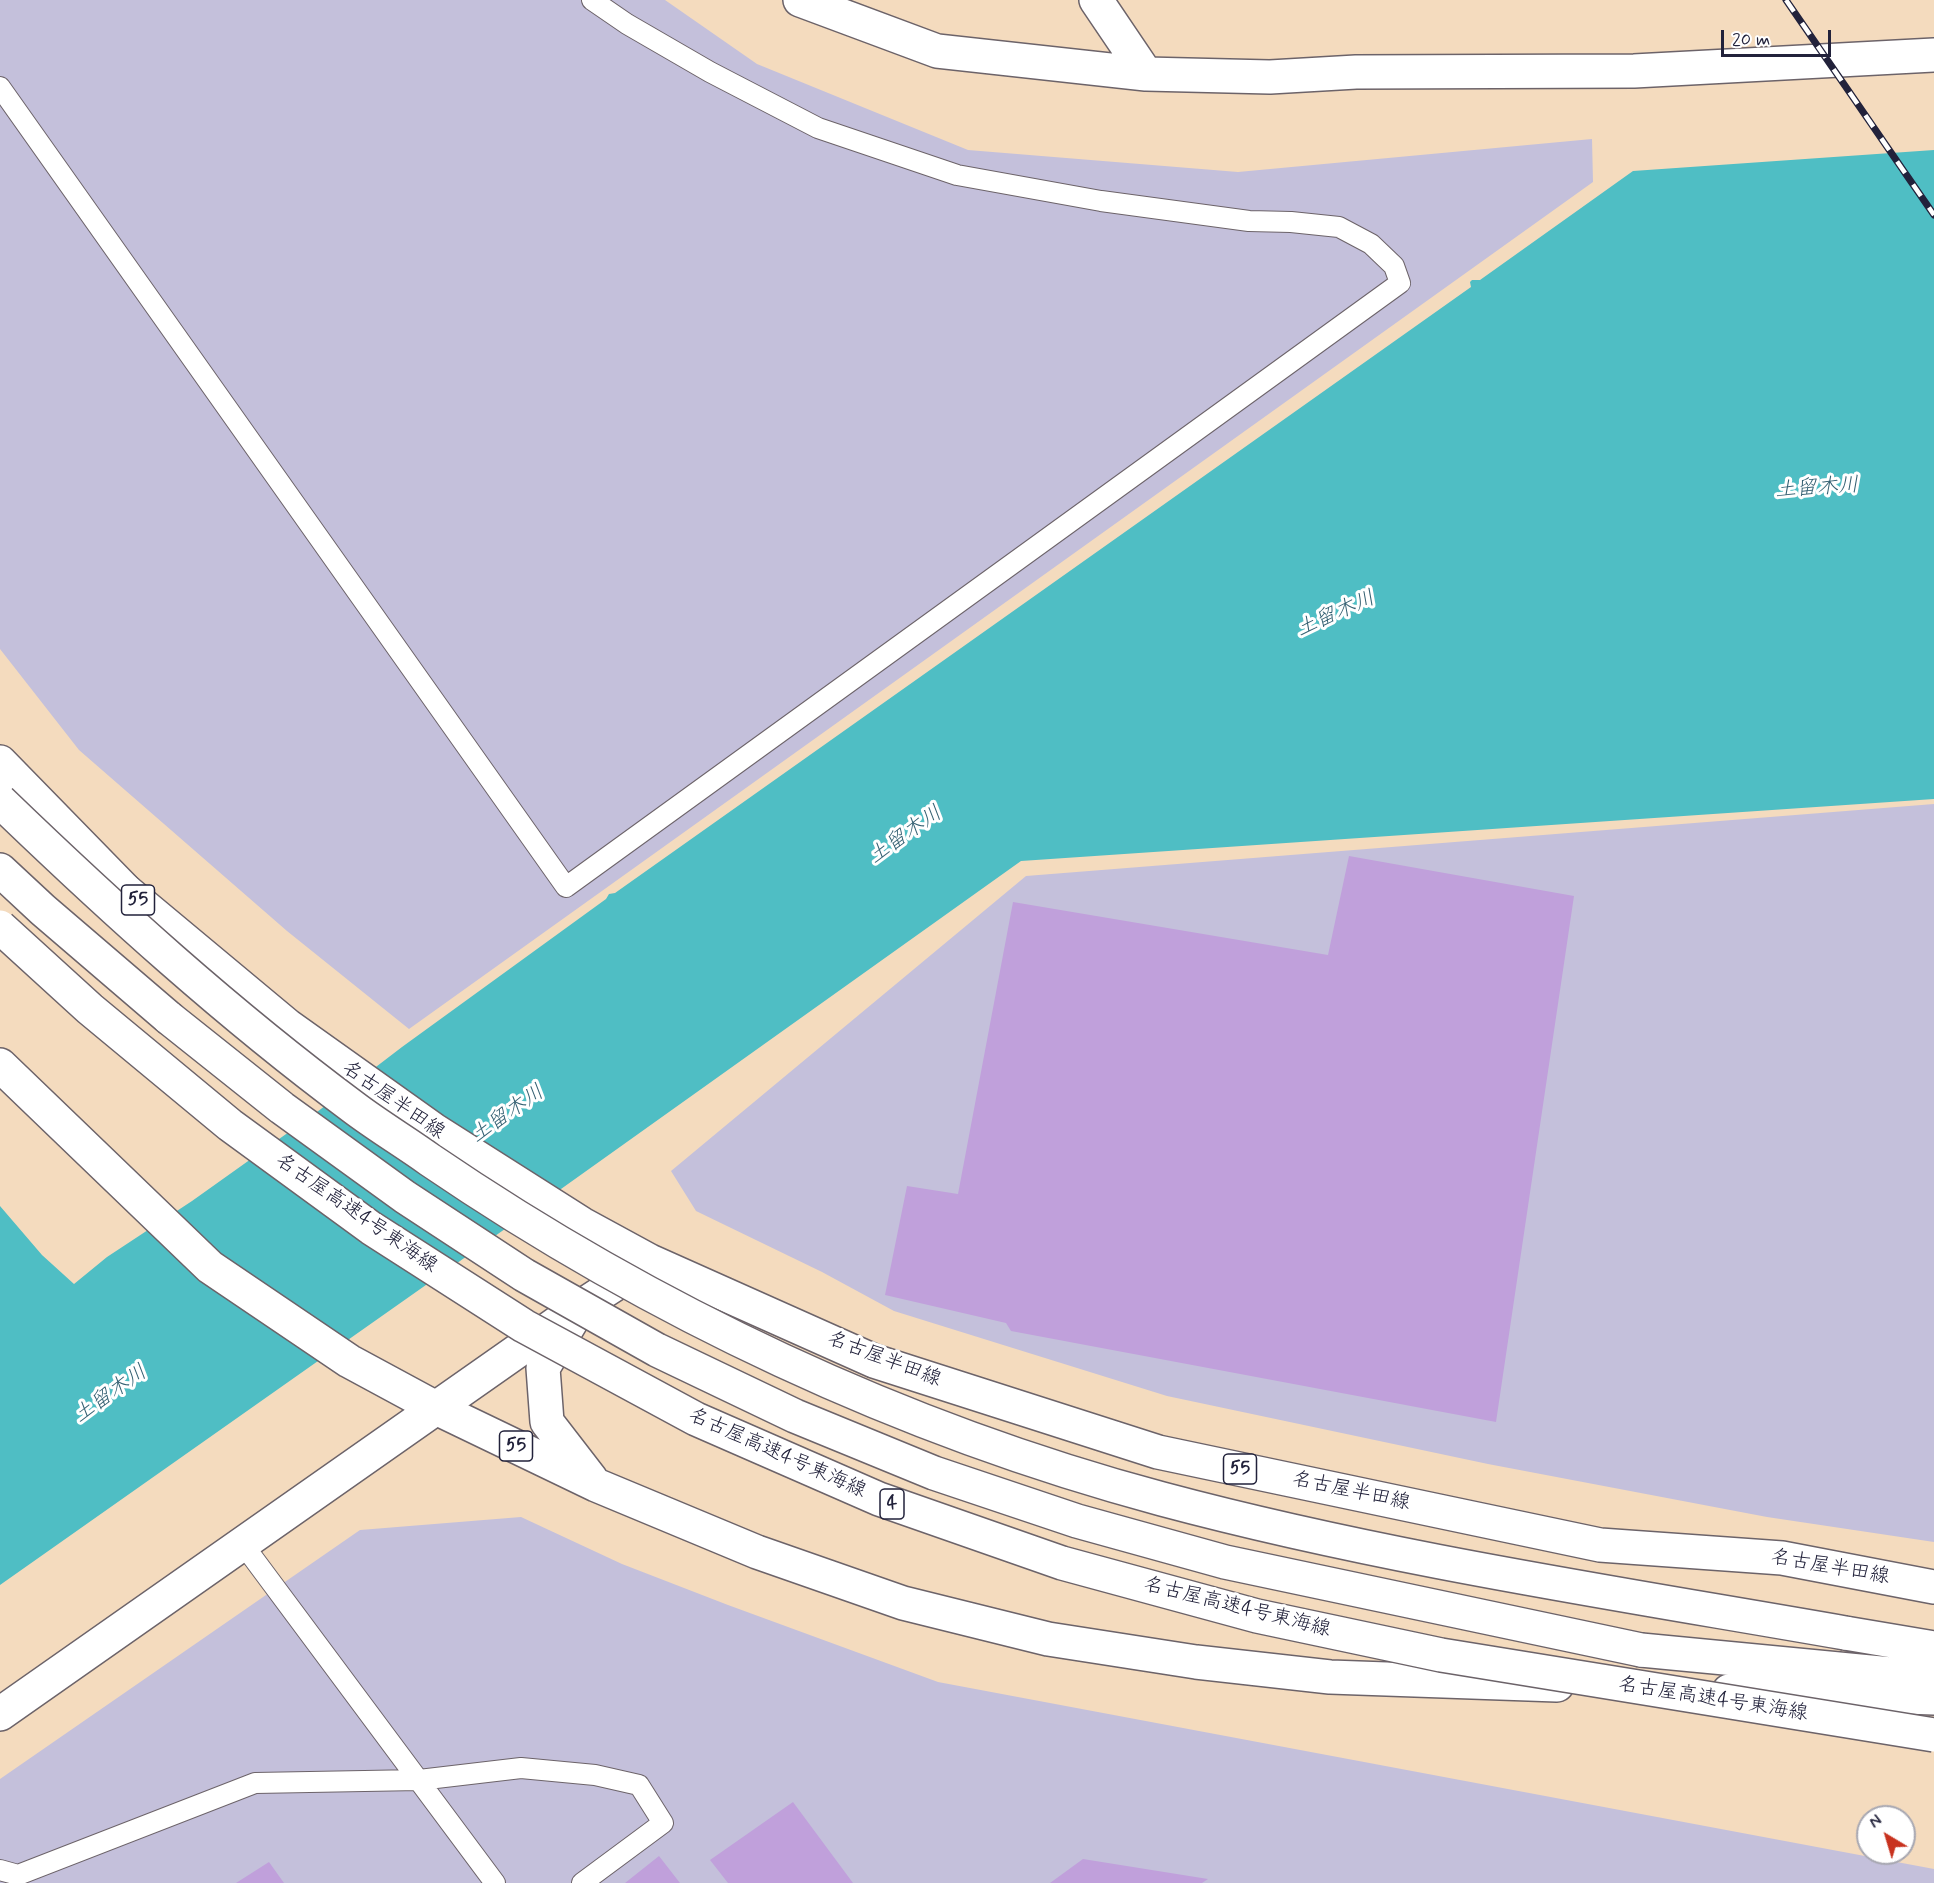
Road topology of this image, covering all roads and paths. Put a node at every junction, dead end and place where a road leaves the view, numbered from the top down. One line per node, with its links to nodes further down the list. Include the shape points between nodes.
1 (592, 0): 6 (lane, via 710,72 818,128 957,176 1249,221 1340,227 1387,258 1400,283 566,887)
2 (800, 0): 5 (main road, via 937,51)
3 (1096, 0): 5 (main road)
4 (1934, 55): 5 (main road, via 1634,71 1356,72 1270,77)
5 (1146, 74)
6 (0, 87)
7 (0, 762): 11 (main road, 名古屋半田線 / 55)
8 (0, 793): 11 (main road)
9 (0, 801): 20 (main road, bridge, via 117,912 237,1016 355,1109 474,1190 598,1266 730,1335 863,1397 1019,1456 1161,1499 1304,1534 1458,1566)
10 (0, 870): 23 (main road, bridge, via 178,1025 282,1108 405,1197 524,1275 657,1350 795,1416 934,1473 1077,1521 1225,1562 1641,1650)
11 (126, 891): 14 (main road, 名古屋半田線 / 55, via 288,1026 434,1131 582,1224)
12 (0, 927): 26 (main road, 名古屋高速4号東海線 / 4, bridge, via 90,1009 230,1125 371,1228 524,1326 696,1419 879,1499 1062,1563 1269,1618 1441,1655)
13 (0, 1065): 16 (main road, 55, via 210,1267 350,1361)
14 (650, 1261): 15 (main road); 19 (main road, 名古屋半田線 / 55, via 874,1361 1158,1452 1600,1545 1782,1558)
15 (580, 1307): 16 (main road); 17 (main road, via 543,1368 547,1422)
16 (436, 1407): 17 (main road, 55); 18 (main road)
17 (596, 1485): 24 (main road, 55, via 757,1552 903,1603 1048,1639 1185,1661 1330,1677)
18 (242, 1543): 25 (main road); 27 (lane)
19 (1934, 1587)
20 (1845, 1632): 21 (main road); 22 (main road)
21 (1934, 1640)
22 (1934, 1648)
23 (1934, 1678)
24 (1934, 1698)
25 (0, 1714)
26 (1934, 1735)
27 (419, 1780): 28 (lane, via 255,1783 18,1875); 29 (lane); 30 (lane, via 521,1768 595,1774 639,1785 663,1823)
28 (0, 1870)
29 (495, 1883)
30 (582, 1883)

